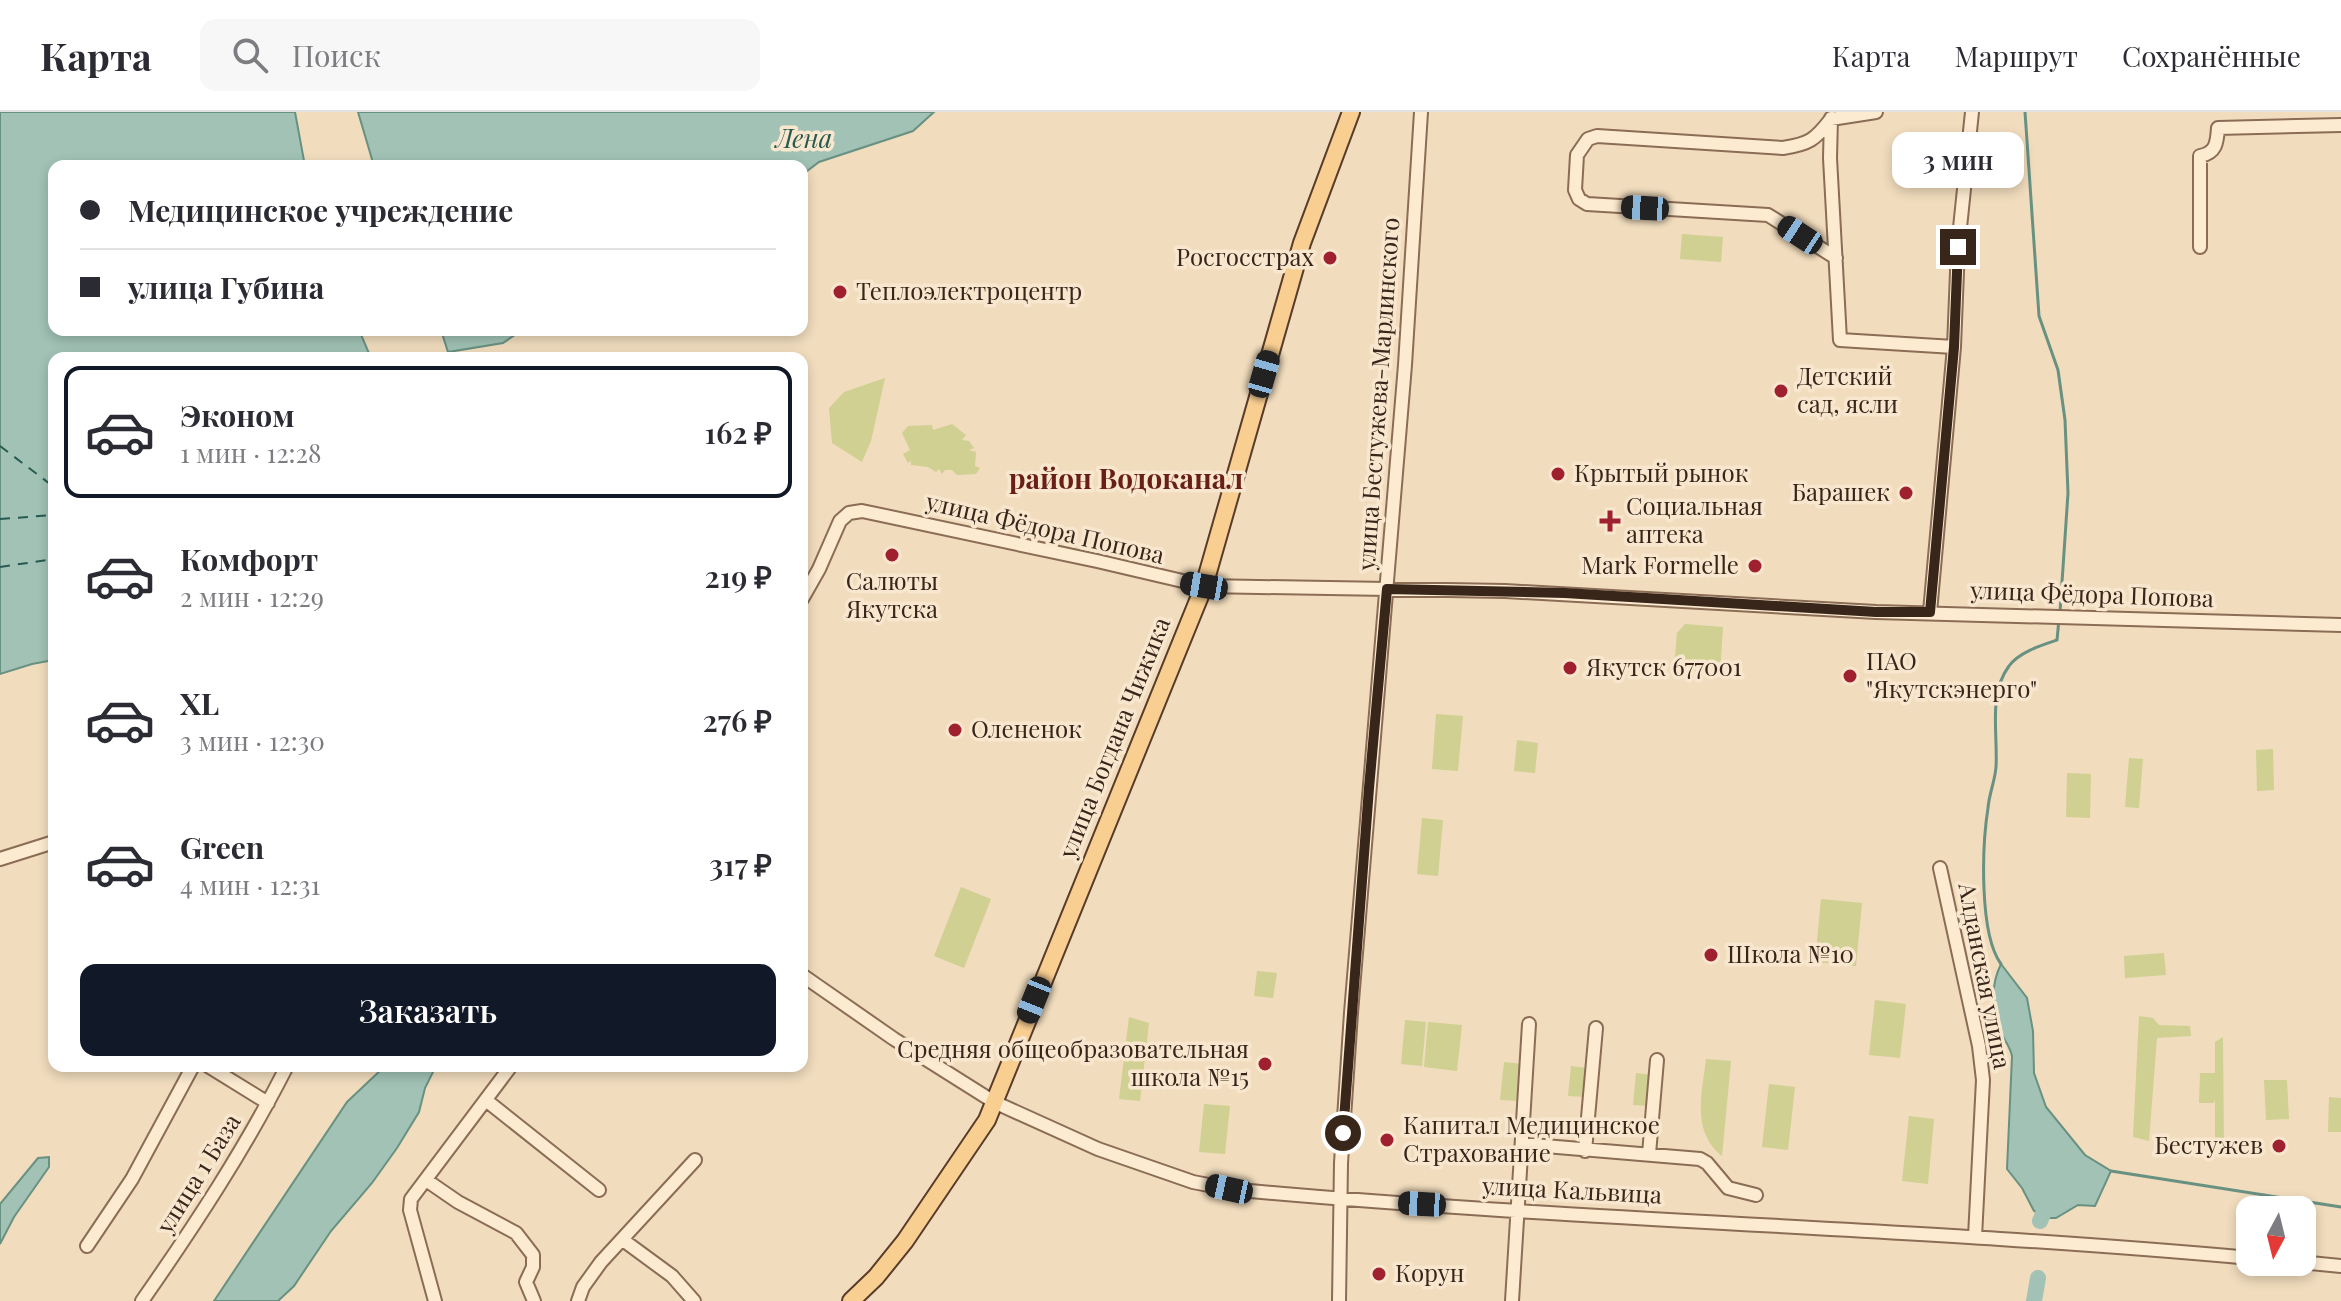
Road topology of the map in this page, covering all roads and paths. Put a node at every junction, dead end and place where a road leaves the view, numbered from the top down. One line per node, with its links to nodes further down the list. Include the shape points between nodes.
1 (1351, 112): 10 (main road, улица Богдана Чижика, via 1302,243)
2 (1421, 112): 12 (street, улица Бестужева-Марлинского)
3 (1876, 112): 5 (street)
4 (1968, 113): 9 (street)
5 (1831, 116): 8 (street); 8 (street, via 1818,137 1783,148 1597,136 1580,147 1575,187 1579,199 1592,206 1768,215)
6 (2341, 125): 7 (street, via 2218,128 2216,147 2200,156)
7 (2200, 247)
8 (1836, 258): 9 (street, via 1840,340)
9 (1954, 347): 13 (street)
10 (1204, 586): 11 (street, улица Фёдора Попова, via 862,511 844,516); 12 (street, улица Фёдора Попова); 27 (main road, улица Богдана Чижика)
11 (808, 587)
12 (1387, 589): 13 (street, улица Фёдора Попова); 36 (street, улица Бестужева-Марлинского, via 1351,1013)
13 (1930, 612): 14 (street, улица Фёдора Попова)
14 (2341, 625)
15 (48, 844): 16 (street)
16 (0, 859)
17 (1940, 868): 38 (street, Алданская улица, via 1983,1080)
18 (808, 979): 27 (street, улица Кальвица)
19 (1529, 1024): 29 (street)
20 (1596, 1028): 30 (street)
21 (1657, 1060): 31 (street)
22 (190, 1072): 40 (street, via 132,1179)
23 (218, 1072): 28 (street)
24 (284, 1072): 28 (street, улица 1 База)
25 (507, 1072): 26 (street)
26 (487, 1101): 33 (street); 34 (street)
27 (994, 1102): 36 (street, улица Кальвица, via 1098,1149 1193,1182); 49 (main road, улица Богдана Чижика, via 905,1241)
28 (268, 1103): 44 (street, улица 1 База)
29 (1522, 1144): 30 (street); 37 (street)
30 (1585, 1151): 31 (street)
31 (1649, 1154): 35 (street, via 1700,1159 1728,1188)
32 (695, 1160): 39 (street)
33 (426, 1180): 45 (street, via 411,1199 410,1210); 46 (street, via 516,1233 533,1255 526,1282)
34 (599, 1190)
35 (1756, 1195)
36 (1341, 1199): 37 (street, улица Кальвица); 50 (street, улица Бестужева-Марлинского)
37 (1517, 1210): 38 (street, улица Кальвица); 51 (street)
38 (1975, 1237): 41 (street, улица Кальвица)
39 (623, 1240): 47 (street, via 592,1273); 48 (street, via 672,1276)
40 (87, 1246)
41 (2236, 1257)
42 (2316, 1264): 43 (street)
43 (2341, 1266)
44 (142, 1301)
45 (435, 1301)
46 (534, 1301)
47 (578, 1301)
48 (694, 1301)
49 (851, 1301)
50 (1339, 1301)
51 (1512, 1301)

